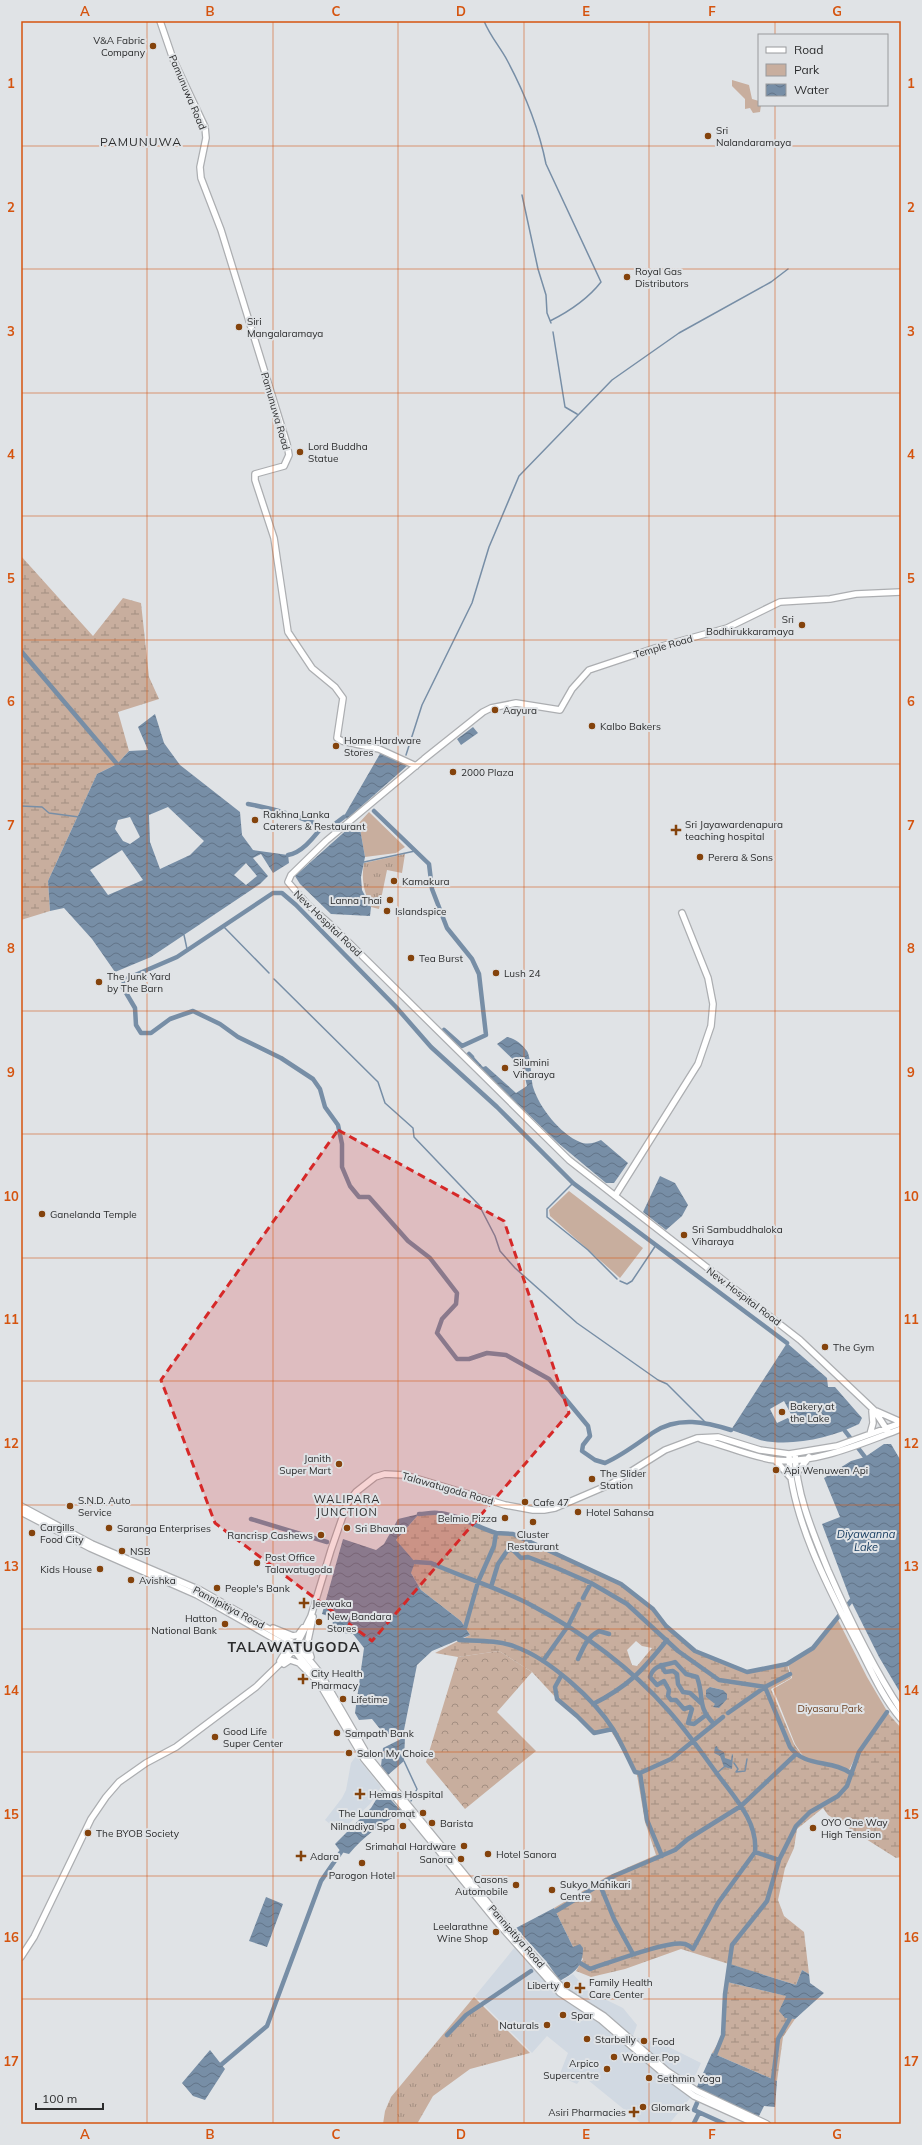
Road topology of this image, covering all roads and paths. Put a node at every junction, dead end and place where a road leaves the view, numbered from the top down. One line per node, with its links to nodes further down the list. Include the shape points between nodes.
1 (160, 21): 4 (main road, Pamunuwa Road, via 173,59 205,127 201,178 225,240 288,444 289,455 284,466 255,474 255,480 274,538 288,632 312,668 343,698 337,738 379,749)
2 (901, 592): 3 (main road, Temple Road, via 780,602 727,628 589,670 572,690)
3 (560, 710): 4 (main road, New Hospital Road, via 516,703 492,708)
4 (416, 766): 6 (main road, New Hospital Road, via 314,852 291,875 289,884 568,1160)
5 (682, 913): 6 (main road, via 708,978 713,1004 711,1026 698,1064)
6 (615, 1196): 7 (main road, New Hospital Road, via 800,1340)
7 (873, 1410): 8 (main road); 10 (main road, New Hospital Road); 11 (main road)
8 (901, 1423): 10 (main road, Talawatugoda Road)
9 (901, 1429): 10 (main road, Talawatugoda Road)
10 (886, 1432): 11 (main road, Talawatugoda Road); 13 (main road, Talawatugoda Road)
11 (870, 1434): 13 (main road, Talawatugoda Road)
12 (697, 1438): 15 (main road, Talawatugoda Road, via 718,1438); 17 (main road, Talawatugoda Road); 23 (main road, Talawatugoda Road, via 665,1450 611,1484 555,1508 544,1510 506,1505 405,1474 385,1474 376,1477 356,1492 347,1504)
13 (860, 1441): 14 (main road, Talawatugoda Road)
14 (838, 1448): 15 (main road, Talawatugoda Road); 16 (main road, Talawatugoda Road)
15 (792, 1456): 16 (main road, Talawatugoda Road); 17 (main road, Talawatugoda Road); 18 (main road); 19 (main road)
16 (809, 1457): 18 (main road)
17 (775, 1460): 19 (main road)
18 (796, 1474): 22 (main road, via 811,1528)
19 (791, 1478): 22 (main road, via 805,1527)
20 (21, 1506): 25 (main road, Pannipitiya Road, via 92,1544 200,1590)
21 (21, 1512): 26 (main road, Pannipitiya Road, via 90,1548 198,1595)
22 (841, 1605): 24 (main road)
23 (314, 1609): 25 (main road, via 296,1636); 27 (main road, Talawatugoda Road); 28 (main road, via 307,1645)
24 (848, 1619): 31 (main road); 32 (main road, via 883,1693)
25 (263, 1625): 27 (main road, Pannipitiya Road)
26 (269, 1634): 27 (main road, Pannipitiya Road); 29 (main road, via 286,1651)
27 (296, 1648): 28 (main road, Pannipitiya Road); 29 (main road); 30 (main road, Pannipitiya Road)
28 (317, 1669): 35 (main road, Pannipitiya Road, via 368,1756 506,1925 566,1992 604,2016 667,2071 697,2092)
29 (272, 1673): 30 (main road, via 294,1660); 33 (main road, via 176,1747 146,1763 119,1782 91,1819 34,1938)
30 (319, 1683): 34 (main road, Pannipitiya Road, via 358,1752 560,1993 601,2020 694,2096)
31 (901, 1710)
32 (901, 1719)
33 (21, 1957)
34 (756, 2124)
35 (767, 2124)

